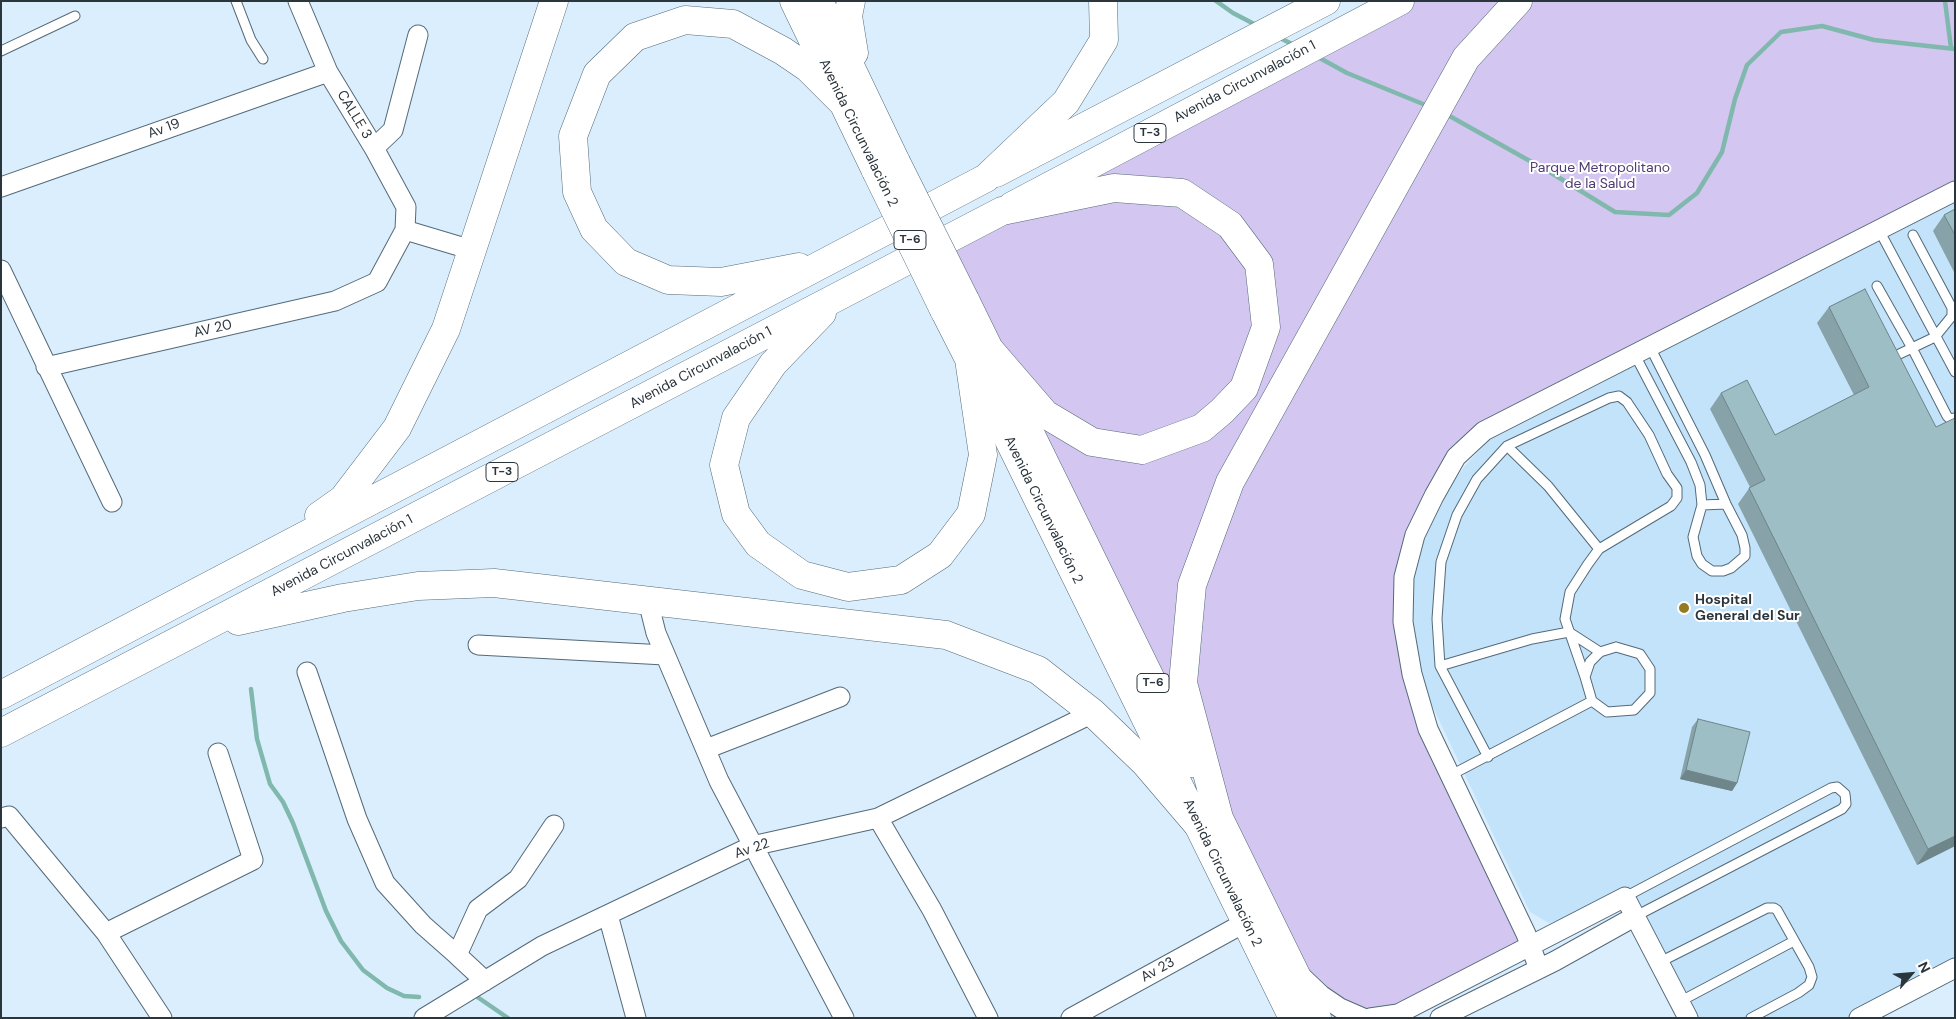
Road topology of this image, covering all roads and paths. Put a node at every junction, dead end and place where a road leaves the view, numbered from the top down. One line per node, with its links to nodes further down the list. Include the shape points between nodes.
1 (236, 1): 14 (lane, via 251,40)
2 (298, 1): 15 (street, CALLE 3)
3 (554, 1): 25 (main road)
4 (794, 1): 16 (main road, Avenida Circunvalación 2 / T-6)
5 (819, 1): 16 (main road, Avenida Circunvalación 2 / T-6)
6 (851, 1): 16 (main road, via 848,16)
7 (1103, 1): 18 (main road, via 1104,40 1066,102)
8 (1326, 1): 18 (main road, T-3)
9 (1400, 1): 21 (main road, Avenida Circunvalación 1 / T-3)
10 (1518, 1): 64 (main road, via 1466,58 1230,482 1192,585 1183,683)
11 (75, 16): 13 (lane)
12 (418, 35): 17 (street, via 393,130)
13 (1, 51)
14 (263, 59)
15 (328, 72): 17 (street, CALLE 3); 19 (street, Av 19)
16 (851, 95): 26 (main road, via 783,51 733,24 685,20 635,37 597,74 573,136 577,192 594,229 626,262 668,280 721,282); 33 (main road, Avenida Circunvalación 2 / T-6, bridge)
17 (374, 148): 22 (street, CALLE 3, via 406,207)
18 (986, 178): 26 (main road, T-3)
19 (1, 186)
20 (1955, 191): 23 (street)
21 (1002, 211): 29 (main road, Avenida Circunvalación 1 / T-3); 33 (main road, via 1114,188 1182,194 1230,225 1259,264 1266,327 1244,388 1222,411 1202,428 1142,450 1092,442 1045,414)
22 (405, 230): 25 (street); 35 (street, AV 20, via 377,282 335,301)
23 (1879, 230): 30 (lane); 32 (street)
24 (1913, 235): 30 (lane, via 1952,308 1952,316)
25 (472, 250): 43 (main road, via 446,329 397,428 343,499)
26 (827, 261): 43 (main road, T-3)
27 (1, 270): 35 (street)
28 (1877, 286): 31 (lane)
29 (841, 294): 33 (main road, via 773,364 736,418 724,465 736,514 758,544 802,575 848,587 900,580 940,555 971,514 983,455); 45 (main road, Avenida Circunvalación 1 / T-3)
30 (1936, 337): 31 (lane); 36 (lane)
31 (1912, 348): 34 (lane); 37 (lane, via 1947,416)
32 (1642, 351): 40 (lane, via 1705,454); 41 (lane, via 1700,484); 61 (street, via 1484,431 1456,457 1415,535 1404,577 1403,622 1412,674 1428,729)
33 (979, 354): 64 (main road, Avenida Circunvalación 2 / T-6)
34 (1891, 358)
35 (46, 368): 39 (street)
36 (1955, 372)
37 (1955, 418)
38 (1507, 446): 42 (lane, via 1548,486); 42 (lane, via 1609,398 1619,396 1627,402 1677,488 1677,498 1672,506); 50 (lane, via 1477,479 1457,515 1441,562)
39 (112, 502)
40 (1726, 504): 41 (lane); 41 (lane, via 1742,534 1745,556 1732,568 1723,571 1712,571 1702,564 1694,548 1693,537)
41 (1702, 505)
42 (1599, 550): 46 (lane, via 1570,592 1565,619)
43 (247, 567): 53 (main road, T-3)
44 (648, 601): 45 (main road, via 494,583 418,586 343,598); 49 (street); 56 (main road, via 946,635 1038,670)
45 (202, 629): 57 (main road, Avenida Circunvalación 1 / T-3)
46 (1569, 632): 48 (lane); 50 (lane, via 1532,639); 52 (lane)
47 (478, 645): 49 (street)
48 (1600, 652): 52 (lane, via 1590,662); 55 (lane, via 1616,647 1640,654 1650,669 1650,693 1634,710 1608,712)
49 (665, 655): 58 (street)
50 (1440, 666): 60 (lane)
51 (307, 672): 74 (street, via 357,819 385,883 423,925)
52 (1585, 677): 55 (lane)
53 (1, 695)
54 (840, 697): 58 (street)
55 (1592, 701): 60 (lane)
56 (1093, 713): 63 (street, Av 22); 64 (main road)
57 (1, 733)
58 (706, 749): 66 (street)
59 (218, 754): 71 (street, via 253,860)
60 (1488, 756): 61 (lane)
61 (1451, 775): 73 (street)
62 (1, 818): 71 (street, via 9,816)
63 (878, 818): 66 (street, Av 22); 86 (street, via 932,910)
64 (1208, 821): 70 (main road, Avenida Circunvalación 2 / T-6); 78 (main road, Avenida Circunvalación 2 / T-6)
65 (554, 826): 74 (street, via 518,879 478,909)
66 (752, 846): 68 (street, Av 22); 85 (street)
67 (1625, 898): 69 (street); 69 (lane, via 1831,788 1838,787 1845,794 1846,804 1842,809); 73 (street)
68 (608, 914): 79 (street, Av 22, via 542,946); 84 (street)
69 (1634, 917): 75 (street); 77 (street)
70 (1246, 922): 81 (street, Av 23); 87 (main road, Avenida Circunvalación 2 / T-6)
71 (106, 933): 82 (street)
72 (1794, 941): 75 (lane, via 1777,910 1767,908); 80 (lane); 92 (lane, via 1812,977 1810,985)
73 (1530, 947): 77 (street); 90 (street, via 1398,1014)
74 (457, 955): 79 (street)
75 (1658, 963): 80 (street)
76 (1955, 968): 93 (street)
77 (1539, 969): 91 (street)
78 (1294, 970): 88 (main road, Avenida Circunvalación 2 / T-6); 89 (street, via 1321,996)
79 (485, 981): 83 (street, Av 22)
80 (1684, 1010)
81 (1082, 1015)
82 (162, 1018)
83 (424, 1018)
84 (636, 1018)
85 (844, 1018)
86 (988, 1018)
87 (1294, 1018)
88 (1317, 1018)
89 (1363, 1018)
90 (1370, 1018)
91 (1440, 1018)
92 (1751, 1018)
93 (1859, 1018)

